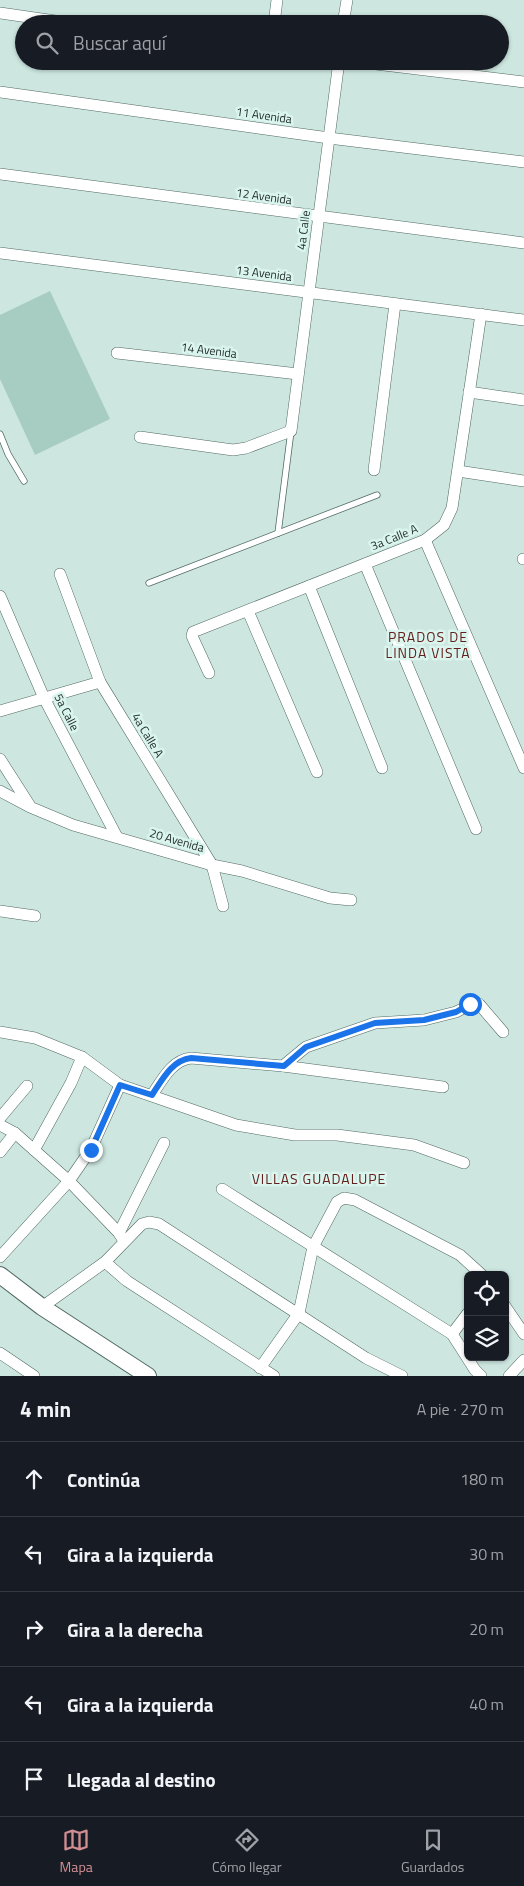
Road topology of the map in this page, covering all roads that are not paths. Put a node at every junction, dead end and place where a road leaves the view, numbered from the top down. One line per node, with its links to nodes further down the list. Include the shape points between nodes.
1 (277, 0): 5 (street)
2 (347, 0): 6 (street)
3 (0, 13): 4 (street)
4 (15, 15)
5 (275, 15)
6 (345, 15)
7 (337, 70): 11 (street, 4a Calle)
8 (425, 70): 9 (street)
9 (524, 82)
10 (0, 92): 11 (street, 11 Avenida)
11 (329, 138): 12 (street, 11 Avenida); 14 (street, 4a Calle)
12 (524, 162)
13 (0, 174): 14 (street, 12 Avenida)
14 (318, 217): 15 (street, 12 Avenida); 17 (street, 4a Calle)
15 (524, 243)
16 (0, 253): 17 (street, 13 Avenida)
17 (308, 293): 18 (street, 13 Avenida); 22 (street, 4a Calle)
18 (395, 304): 19 (street, 13 Avenida); 28 (street)
19 (481, 314): 20 (street, 13 Avenida); 23 (street, 3a Calle A)
20 (524, 320)
21 (116, 353): 22 (street, 14 Avenida)
22 (298, 374): 25 (street, 4a Calle)
23 (469, 392): 24 (street); 29 (street, 3a Calle A)
24 (524, 400)
25 (291, 431): 27 (street, via 233,450); 33 (lane)
26 (0, 434): 30 (lane)
27 (140, 437)
28 (374, 470)
29 (458, 471): 31 (street); 34 (street, 3a Calle A, via 452,508 444,524)
30 (24, 481)
31 (524, 481)
32 (377, 495): 33 (lane)
33 (278, 533): 37 (lane)
34 (425, 540): 35 (street, 3a Calle A); 47 (street)
35 (365, 564): 38 (street, 3a Calle A); 51 (street)
36 (60, 574): 42 (street, 4a Calle A)
37 (149, 583)
38 (309, 586): 40 (street, 3a Calle A); 46 (street)
39 (0, 596): 43 (street, 5a Calle)
40 (248, 611): 41 (street, 3a Calle A, via 194,632 192,636); 48 (street)
41 (209, 673)
42 (100, 682): 43 (street); 53 (street, 4a Calle A)
43 (44, 698): 44 (street); 52 (street, 5a Calle)
44 (0, 711)
45 (0, 759): 50 (street)
46 (382, 768)
47 (524, 768)
48 (317, 772)
49 (0, 791): 50 (street, 20 Avenida)
50 (30, 807): 52 (street, 20 Avenida, via 73,825)
51 (476, 829)
52 (117, 837): 53 (street, 20 Avenida)
53 (212, 865): 54 (street, 20 Avenida, via 330,898); 55 (street, 4a Calle A)
54 (350, 900)
55 (223, 906)
56 (0, 911): 57 (street)
57 (35, 916)
58 (0, 1032): 60 (street, via 35,1038)
59 (502, 1032): 61 (street, via 475,1002 456,1012 424,1020 375,1023 306,1047)
60 (82, 1057): 62 (street); 70 (street)
61 (284, 1066): 64 (street); 65 (street, via 180,1059)
62 (120, 1085): 65 (street); 73 (street, via 91,1150)
63 (27, 1086): 66 (street)
64 (443, 1087)
65 (152, 1095): 72 (street, via 236,1124 294,1135 337,1135 414,1145)
66 (0, 1118)
67 (0, 1125): 68 (street)
68 (15, 1133): 70 (street); 71 (street)
69 (164, 1143): 75 (street)
70 (34, 1150): 73 (street)
71 (0, 1152)
72 (464, 1163)
73 (69, 1181): 75 (street); 77 (street)
74 (222, 1189): 76 (street)
75 (122, 1237): 78 (street); 83 (street, via 142,1224 159,1224)
76 (313, 1247): 79 (street, via 337,1202 344,1198 355,1200 460,1255); 83 (street); 85 (street)
77 (0, 1257)
78 (106, 1262): 81 (street); 89 (street, via 127,1281)
79 (478, 1271)
80 (0, 1275): 81 (street)
81 (42, 1307): 92 (street)
82 (509, 1312): 86 (street)
83 (299, 1313): 89 (street); 94 (street, via 366,1358)
84 (466, 1316): 85 (street)
85 (452, 1334): 90 (street)
86 (524, 1334)
87 (0, 1353): 91 (street)
88 (524, 1362): 95 (street)
89 (260, 1368): 93 (street)
90 (475, 1374)
91 (34, 1376)
92 (148, 1376)
93 (274, 1376)
94 (402, 1376)
95 (509, 1376)

